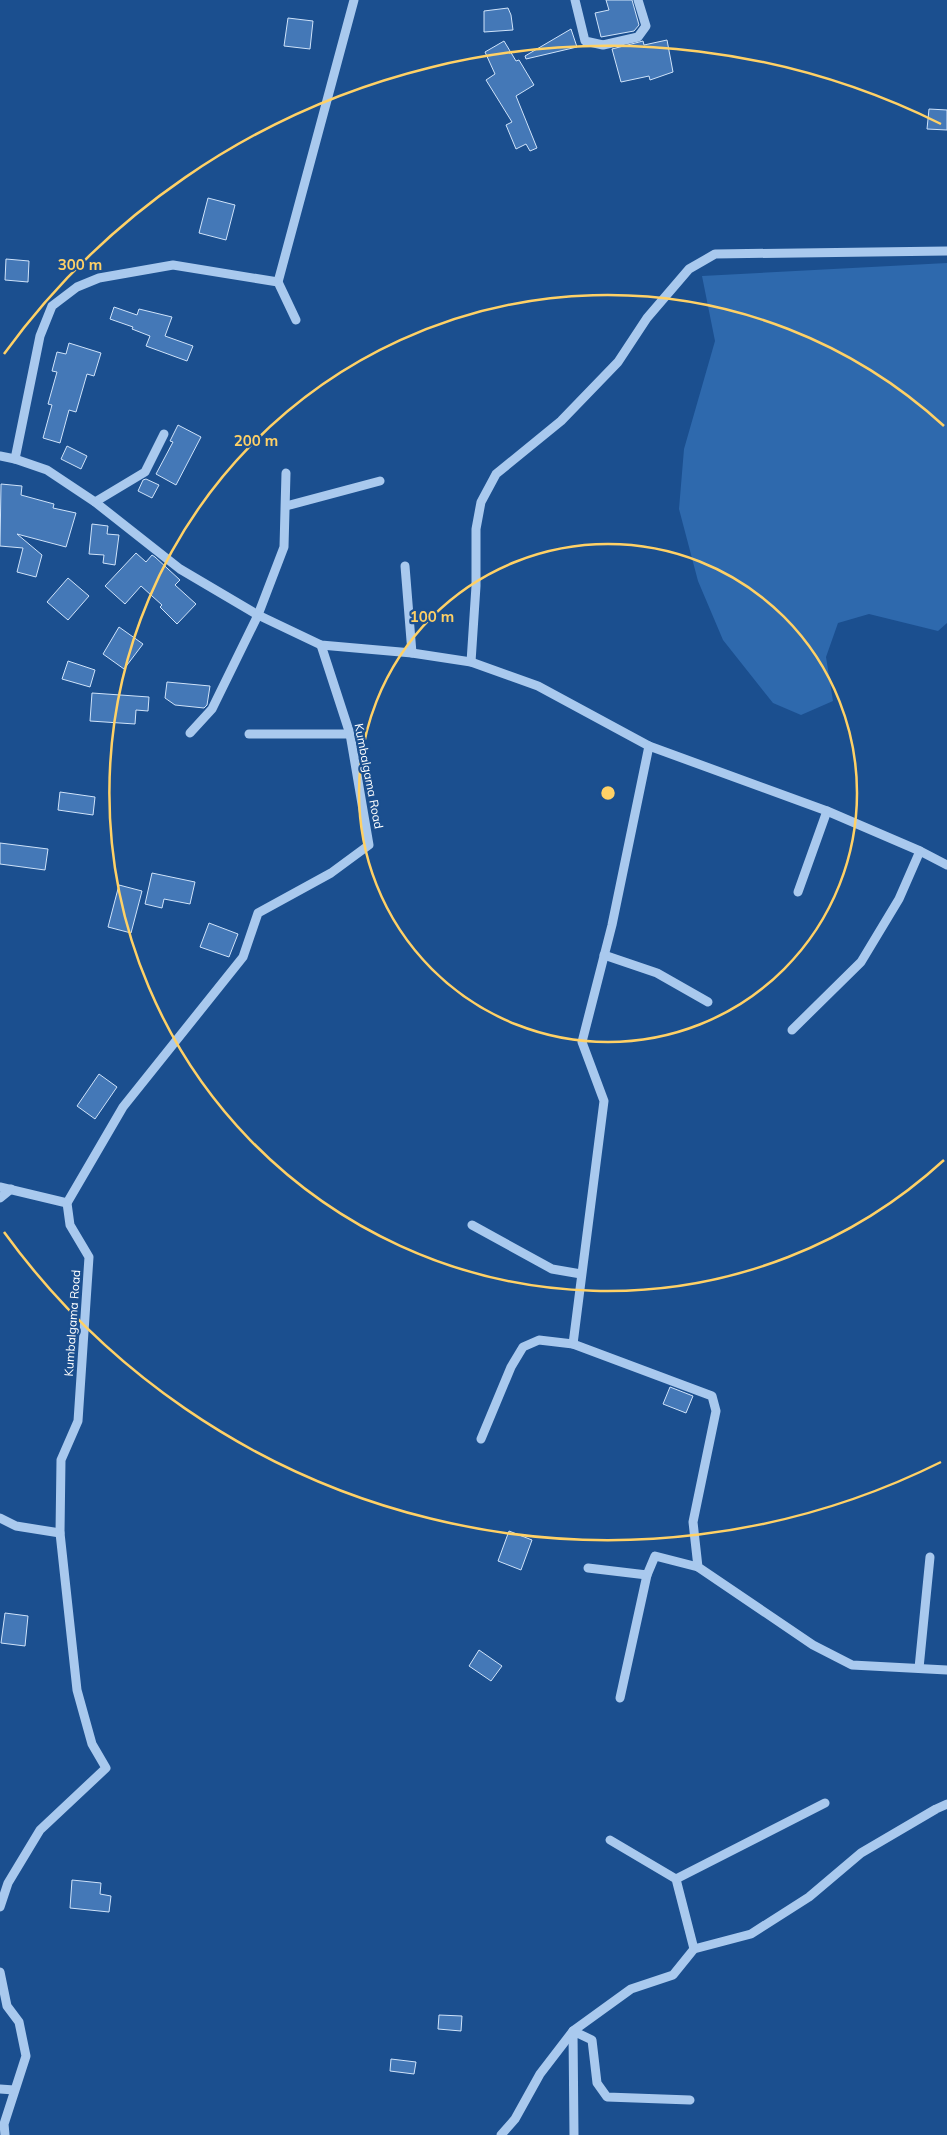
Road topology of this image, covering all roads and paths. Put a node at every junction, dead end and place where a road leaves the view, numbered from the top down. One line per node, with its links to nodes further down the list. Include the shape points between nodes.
1 (354, 0): 5 (street)
2 (575, 0): 3 (street, via 585,40 603,45 638,37 646,26)
3 (638, 0)
4 (947, 251): 18 (street, via 715,254 689,270 646,318 618,362 561,421 496,474 481,502 476,529)
5 (278, 282): 6 (street); 9 (street, via 172,266 99,278 77,286 52,306 40,336)
6 (296, 320)
7 (164, 434): 12 (street, via 145,472)
8 (0, 456): 9 (street)
9 (15, 459): 12 (street, via 47,470)
10 (286, 473): 13 (street)
11 (380, 481): 13 (street)
12 (96, 502): 15 (street, via 180,569)
13 (286, 506): 15 (street, via 284,548)
14 (405, 566): 17 (street)
15 (258, 615): 16 (street); 19 (street, via 212,710)
16 (321, 645): 17 (street); 21 (street, Kumbalgama Road)
17 (412, 653): 18 (street)
18 (471, 662): 22 (street, via 538,686)
19 (190, 733)
20 (249, 734): 21 (street)
21 (350, 734): 33 (street, Kumbalgama Road, via 369,845 332,873 258,913 243,957 123,1107)
22 (649, 746): 23 (street); 27 (street)
23 (827, 811): 24 (street); 26 (street)
24 (920, 851): 25 (street); 29 (street, via 899,899 862,962)
25 (947, 865)
26 (798, 892)
27 (604, 955): 28 (street, via 657,973); 35 (street, via 582,1042 604,1101)
28 (708, 1002)
29 (792, 1030)
30 (0, 1187): 31 (street)
31 (10, 1189): 32 (street); 33 (street)
32 (0, 1198)
33 (67, 1203): 39 (street, Kumbalgama Road, via 70,1225 89,1257 78,1421 60,1460)
34 (472, 1225): 35 (street, via 552,1269)
35 (581, 1274): 36 (street)
36 (573, 1344): 37 (street, via 539,1340 523,1347 510,1367); 41 (street, via 712,1396 716,1411 693,1522)
37 (481, 1439)
38 (0, 1518): 39 (street, via 16,1526)
39 (60, 1533): 51 (street, Kumbalgama Road, via 77,1690 92,1744 106,1768 40,1830)
40 (930, 1557): 44 (street)
41 (698, 1567): 43 (street, via 655,1556); 44 (street, via 813,1644 852,1665)
42 (588, 1568): 43 (street)
43 (647, 1575): 46 (street)
44 (919, 1668): 45 (street)
45 (947, 1670)
46 (620, 1698)
47 (825, 1803): 50 (street)
48 (947, 1804): 53 (street, via 861,1853 809,1897 751,1934)
49 (610, 1840): 50 (street)
50 (676, 1880): 53 (street)
51 (4, 1884): 52 (street, Kumbalgama Road)
52 (0, 1907)
53 (694, 1949): 55 (street, via 673,1975 631,1989)
54 (0, 1972): 57 (street, via 7,2006 19,2022 26,2056)
55 (573, 2031): 58 (street, via 592,2040 597,2083 607,2097); 60 (street, via 540,2074 515,2118); 61 (street)
56 (0, 2089): 57 (street)
57 (14, 2090): 59 (street)
58 (690, 2100)
59 (4, 2135)
60 (501, 2135)
61 (574, 2135)

